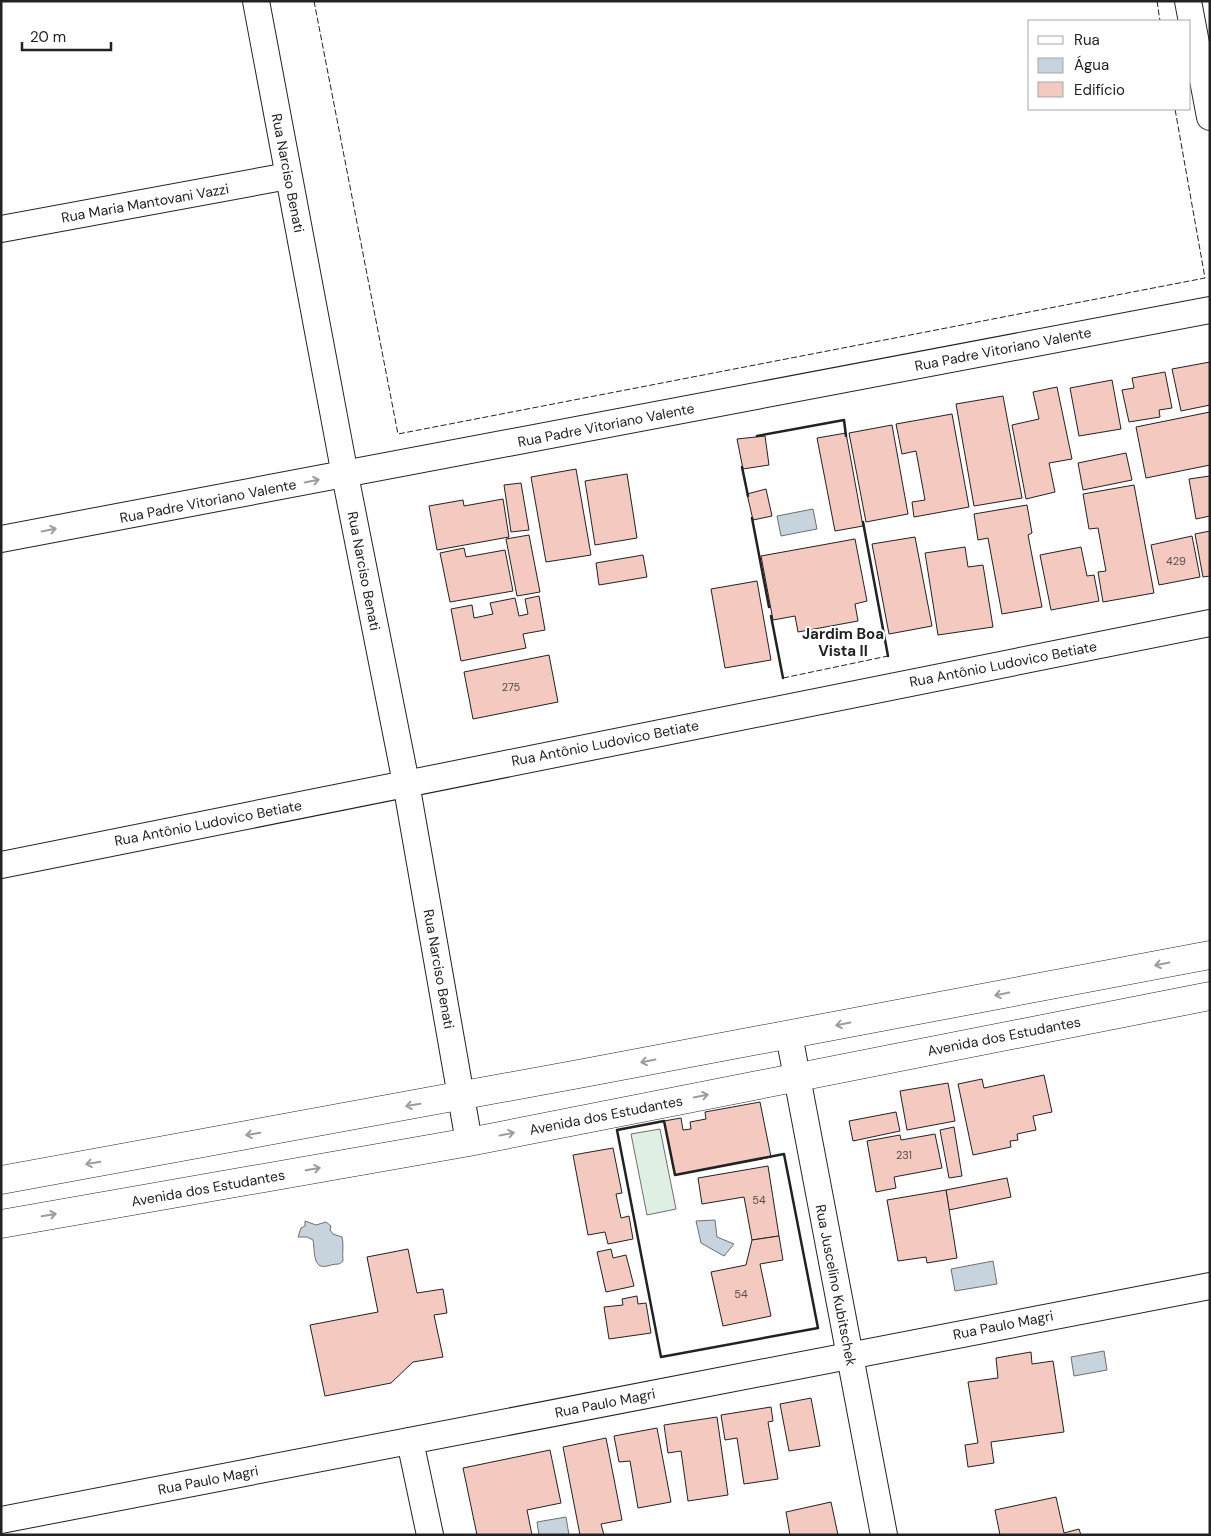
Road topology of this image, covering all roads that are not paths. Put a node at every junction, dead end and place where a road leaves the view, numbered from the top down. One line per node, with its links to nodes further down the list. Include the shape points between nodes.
1 (256, 1): 5 (street, Rua Narciso Benati)
2 (1188, 1): 3 (street)
3 (1201, 28): 4 (street)
4 (1210, 117)
5 (288, 176): 6 (street, Rua Maria Mantovani Vazzi); 8 (street, Rua Narciso Benati)
6 (1, 229)
7 (1210, 310): 8 (street, Rua Padre Vitoriano Valente)
8 (345, 475): 9 (street, Rua Padre Vitoriano Valente, one-way to 8); 11 (street, Rua Narciso Benati)
9 (1, 539)
10 (1210, 623): 11 (street, Rua Antônio Ludovico Betiate)
11 (406, 783): 12 (street, Rua Antônio Ludovico Betiate); 17 (street, Rua Narciso Benati)
12 (1, 865)
13 (1210, 955): 15 (street, one-way to 15)
14 (1210, 996): 16 (street, Avenida dos Estudantes)
15 (789, 1034): 16 (street, Rua Juscelino Kubitschek); 17 (street, one-way to 17)
16 (797, 1077): 18 (street, Avenida dos Estudantes, one-way to 16); 22 (street, Rua Juscelino Kubitschek)
17 (461, 1096): 18 (street, Rua Narciso Benati); 19 (street, one-way to 19)
18 (469, 1142): 20 (street, Avenida dos Estudantes, one-way to 18)
19 (1, 1180)
20 (1, 1224)
21 (1210, 1286): 22 (street, Rua Paulo Magri)
22 (850, 1355): 23 (street, Rua Paulo Magri); 26 (street, Rua Juscelino Kubitschek)
23 (410, 1441): 24 (street, Rua Paulo Magri); 25 (street)
24 (1, 1520)
25 (430, 1535)
26 (884, 1535)

